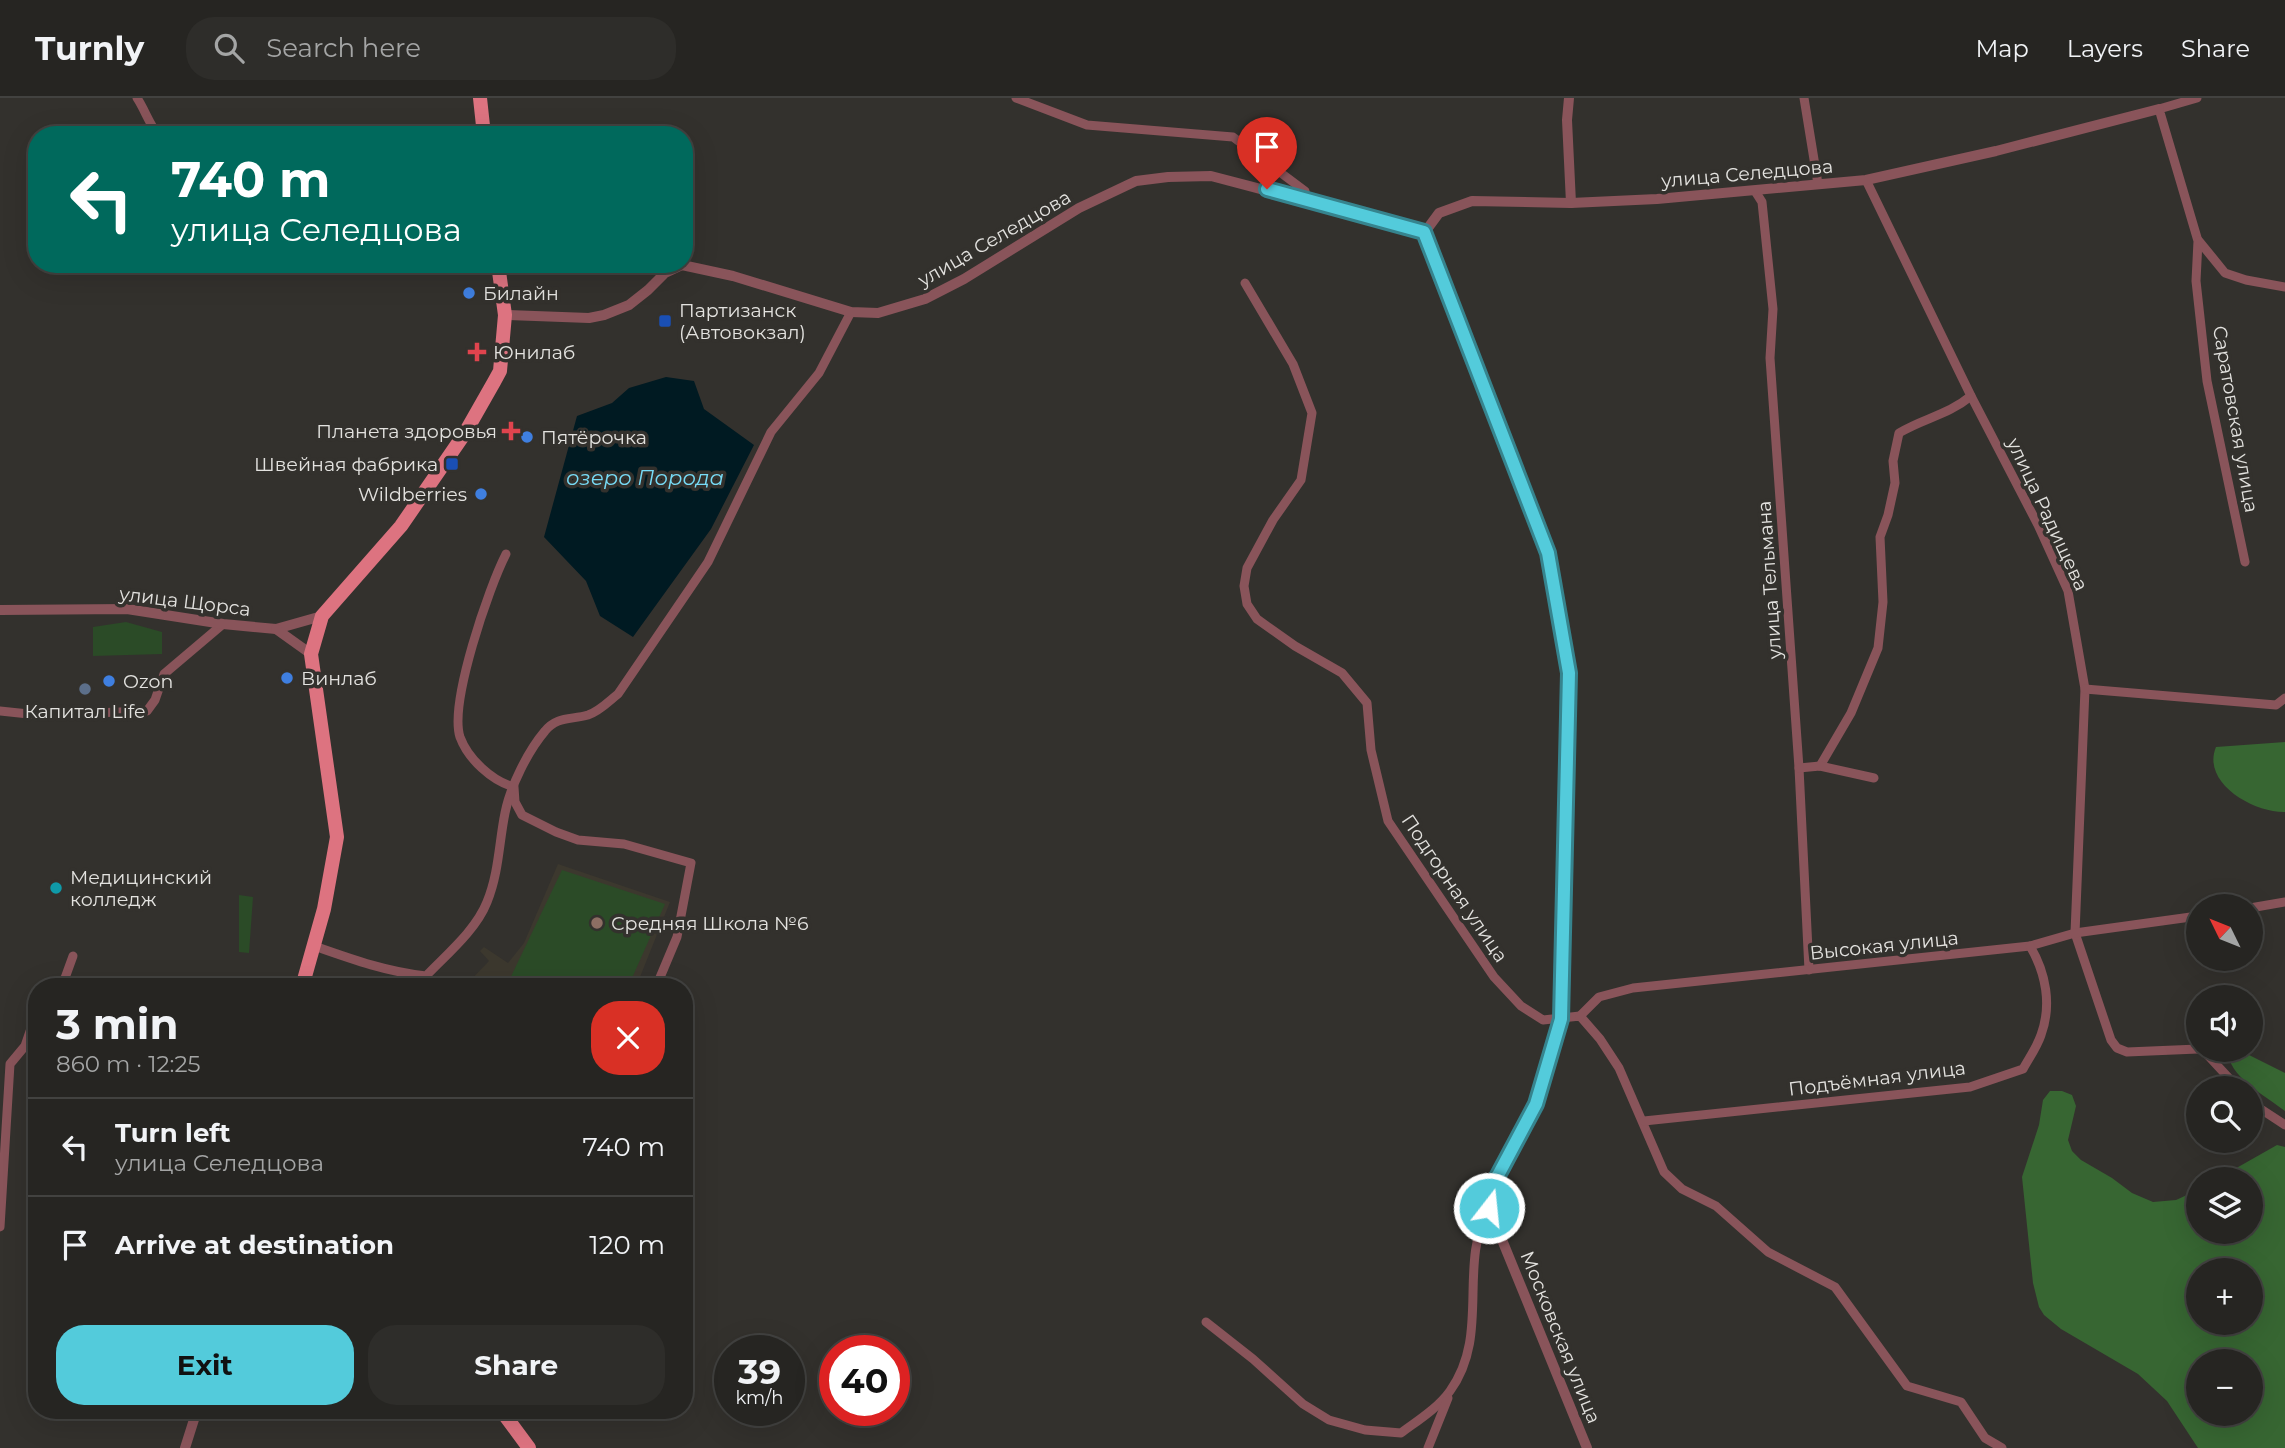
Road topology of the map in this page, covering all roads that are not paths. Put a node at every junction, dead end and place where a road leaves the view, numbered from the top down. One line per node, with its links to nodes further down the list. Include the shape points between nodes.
1 (138, 98): 8 (street)
2 (480, 98): 9 (main road)
3 (1016, 98): 13 (street, via 1087,125 1233,137 1306,191)
4 (1569, 98): 14 (street)
5 (1804, 98): 11 (street)
6 (2197, 98): 7 (street, улица Селедцова)
7 (2159, 109): 10 (street, улица Селедцова); 16 (street)
8 (152, 126)
9 (483, 126)
10 (1866, 180): 11 (street, улица Селедцова); 24 (street, улица Радищева)
11 (1818, 184): 12 (street, улица Селедцова)
12 (1755, 191): 14 (street, улица Селедцова); 36 (street, улица Тельмана, via 1762,202 1773,309 1770,358)
13 (1306, 200): 15 (street, улица Селедцова); 22 (street, улица Селедцова, via 1211,176 1136,181 1079,208 925,299 878,313)
14 (1571, 204): 15 (street, улица Селедцова, via 1472,201 1440,213)
15 (1424, 232): 51 (street, via 1548,553 1569,673)
16 (2198, 241): 21 (street, via 2225,273); 26 (street, Саратовская улица, via 2196,281 2207,381)
17 (693, 267): 22 (street, улица Селедцова)
18 (499, 273): 23 (main road)
19 (665, 273): 23 (street, улица Селедцова, via 629,304 604,315)
20 (1245, 283): 51 (street, Подгорная улица, via 1293,363 1312,413 1301,480 1247,568 1247,604 1257,618 1342,673 1355,687 1367,703 1371,750 1388,821 1494,977 1521,1006 1543,1020)
21 (2285, 287)
22 (851, 312): 38 (street, via 819,373 771,432 708,562 618,694 588,715 551,723 530,751)
23 (505, 315): 28 (main road, via 500,371 465,433 401,526)
24 (1971, 396): 32 (street, улица Радищева, via 2068,591); 35 (street, via 1955,409 1899,433 1893,461 1895,483 1880,537 1883,602 1878,649 1851,713)
25 (506, 554): 38 (street, via 494,577 458,710 460,736 471,756 503,784)
26 (2245, 562)
27 (0, 610): 29 (street, улица Щорса, via 127,609)
28 (322, 616): 30 (street, улица Щорса); 31 (main road)
29 (223, 624): 30 (street, улица Щорса); 34 (street, via 164,674 147,711 38,715)
30 (276, 629): 31 (street)
31 (311, 654): 43 (main road, via 337,837)
32 (2085, 689): 33 (street, via 2276,705); 42 (street, улица Радищева)
33 (2285, 698)
34 (0, 711)
35 (1820, 766): 36 (street); 37 (street)
36 (1799, 768): 46 (street, улица Тельмана)
37 (1874, 779)
38 (514, 787): 43 (street, via 488,901 426,976 385,969); 49 (street, via 522,815 556,832 624,844 691,863 677,937)
39 (2285, 902): 40 (street)
40 (2263, 906)
41 (2186, 918): 42 (street, Высокая улица)
42 (2075, 933): 44 (street, Высокая улица); 53 (street, via 2117,1048 2127,1052)
43 (314, 946): 48 (main road)
44 (2030, 946): 46 (street, Высокая улица); 57 (street, Подъёмная улица, via 2048,996 2041,1034 2023,1069 1970,1087)
45 (72, 956): 47 (street)
46 (1809, 970): 50 (street, Высокая улица, via 1633,988 1599,997)
47 (65, 978)
48 (305, 978)
49 (660, 978)
50 (1580, 1016): 51 (street); 57 (street, via 1619,1068)
51 (1561, 1019): 59 (street, via 1536,1104 1487,1196)
52 (28, 1037): 60 (street, via 10,1063)
53 (2186, 1050)
54 (2214, 1062): 55 (street)
55 (2227, 1076)
56 (2263, 1111): 58 (street)
57 (1644, 1121): 69 (street, via 1664,1172 1682,1189 1716,1206 1768,1251 1835,1287 1907,1386 1961,1402 1985,1438)
58 (2285, 1125)
59 (1489, 1208): 62 (street, via 1478,1233 1474,1260 1471,1342); 68 (street, Московская улица)
60 (0, 1227)
61 (1206, 1322): 62 (street, via 1303,1405 1329,1420 1401,1433)
62 (1450, 1393): 67 (street)
63 (194, 1419): 65 (street)
64 (513, 1419): 66 (main road)
65 (185, 1448)
66 (529, 1448)
67 (1428, 1448)
68 (1587, 1448)
69 (2002, 1448)

